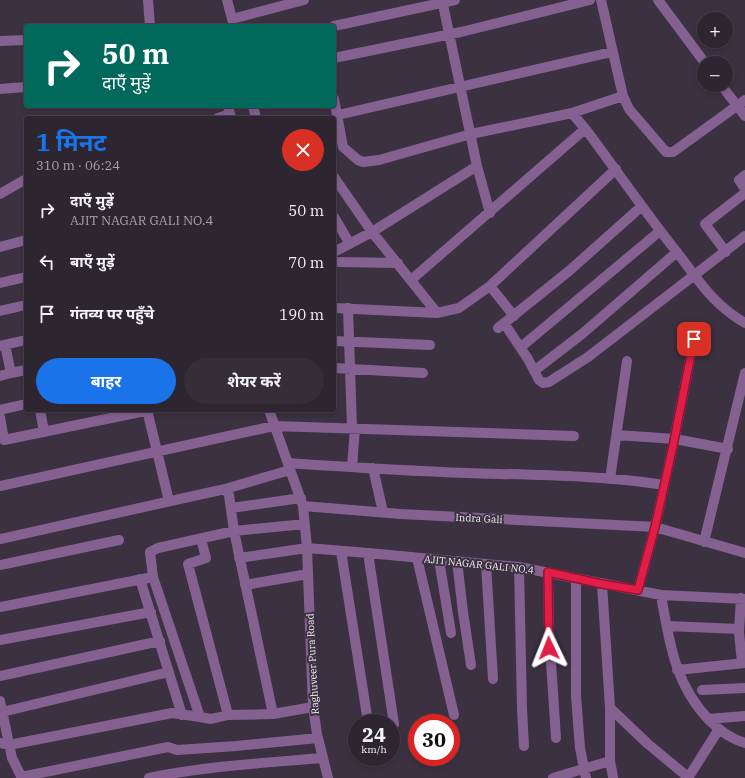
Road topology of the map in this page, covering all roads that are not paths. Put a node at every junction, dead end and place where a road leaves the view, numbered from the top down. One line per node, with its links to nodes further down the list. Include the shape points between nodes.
1 (148, 0): 10 (street)
2 (227, 0): 9 (street)
3 (304, 0): 9 (street)
4 (455, 0): 8 (street)
5 (590, 0): 12 (street)
6 (600, 0): 15 (street)
7 (658, 0): 16 (street)
8 (443, 2): 11 (street); 12 (street)
9 (233, 23)
10 (150, 24)
11 (336, 26)
12 (450, 34): 17 (street); 19 (street)
13 (24, 40): 14 (street)
14 (0, 41)
15 (612, 52): 19 (street); 22 (street)
16 (700, 56)
17 (336, 58)
18 (24, 87): 20 (street)
19 (461, 88): 27 (street); 30 (street)
20 (0, 89)
21 (726, 92): 24 (street)
22 (623, 96): 24 (street, via 629,109 668,153 673,152); 26 (street)
23 (745, 100): 24 (street)
24 (736, 106): 28 (street)
25 (336, 107): 27 (street)
26 (572, 113): 29 (street); 30 (street)
27 (338, 115): 31 (street)
28 (745, 116)
29 (587, 130): 33 (street); 41 (street, via 583,130)
30 (471, 134): 31 (street, via 371,162 358,160); 32 (street)
31 (339, 149)
32 (477, 166): 41 (street); 44 (street)
33 (616, 169): 40 (street); 58 (street)
34 (745, 175): 37 (street, via 739,180)
35 (336, 180): 44 (street)
36 (24, 181): 39 (street)
37 (745, 189)
38 (745, 193): 51 (street, via 705,224)
39 (0, 194)
40 (642, 206): 43 (street); 64 (street, via 570,271)
41 (490, 213): 56 (street)
42 (336, 222): 47 (street)
43 (660, 231): 50 (street); 72 (street)
44 (372, 232): 47 (street); 53 (street)
45 (745, 236): 51 (street)
46 (24, 241): 48 (street)
47 (350, 244): 49 (street)
48 (0, 247)
49 (336, 251)
50 (677, 252): 54 (street); 77 (street, via 582,334)
51 (726, 252): 54 (street)
52 (336, 262): 53 (street)
53 (398, 263): 56 (street)
54 (694, 277): 65 (street, via 723,309); 77 (street, via 568,371 543,383)
55 (24, 278): 57 (street)
56 (411, 280): 63 (street)
57 (0, 284)
58 (490, 286): 63 (street, via 465,305); 64 (street)
59 (24, 305): 62 (street)
60 (336, 308): 61 (street)
61 (348, 308): 63 (street); 69 (street)
62 (0, 311)
63 (437, 313)
64 (514, 316): 72 (street, via 501,325)
65 (745, 323)
66 (694, 339): 94 (street)
67 (24, 340): 70 (street)
68 (336, 341): 69 (street)
69 (350, 342): 71 (street); 75 (street)
70 (3, 345): 78 (street)
71 (430, 345)
72 (521, 347): 77 (street)
73 (627, 361): 92 (street)
74 (336, 368): 75 (street)
75 (351, 368): 79 (street); 90 (street)
76 (24, 370): 78 (street)
77 (534, 371)
78 (11, 373): 81 (street)
79 (423, 373)
80 (745, 373): 96 (street)
81 (0, 376)
82 (24, 404): 83 (street)
83 (0, 410)
84 (40, 412): 91 (street)
85 (139, 412): 91 (street)
86 (148, 412): 97 (street)
87 (270, 412): 89 (street)
88 (0, 417): 95 (street)
89 (274, 426): 90 (street); 97 (street); 98 (street)
90 (353, 428): 93 (street); 99 (street)
91 (44, 432): 95 (street)
92 (617, 435): 94 (street); 101 (street)
93 (574, 436)
94 (675, 439): 96 (street); 102 (street)
95 (2, 440)
96 (728, 449): 115 (street)
97 (156, 451): 103 (street); 105 (street)
98 (289, 467): 99 (street); 104 (street); 106 (street)
99 (352, 467): 100 (street)
100 (373, 468): 101 (street); 108 (street)
101 (610, 479): 102 (street)
102 (664, 485): 110 (street)
103 (0, 486)
104 (225, 489): 105 (street); 107 (street, via 229,495)
105 (169, 501): 112 (street)
106 (302, 502): 107 (street, Indra Gali); 108 (street, Indra Gali); 109 (street)
107 (231, 508): 111 (street)
108 (383, 512): 110 (street, Indra Gali)
109 (305, 524): 111 (street); 116 (street)
110 (655, 527): 115 (street, Indra Gali); 134 (street)
111 (234, 531): 113 (street); 120 (street)
112 (0, 539)
113 (201, 539): 129 (street, via 150,552); 161 (street, via 206,558 188,564)
114 (119, 540): 125 (street)
115 (704, 542): 119 (street, Indra Gali)
116 (307, 548): 117 (street, AJIT NAGAR GALI NO.4); 120 (street, AJIT NAGAR GALI NO.4); 128 (street, Raghuveer Pura Road)
117 (340, 551): 118 (street, AJIT NAGAR GALI NO.4); 157 (street)
118 (368, 553): 121 (street, AJIT NAGAR GALI NO.4); 158 (street)
119 (745, 553)
120 (240, 558): 133 (street)
121 (417, 558): 122 (street, AJIT NAGAR GALI NO.4); 159 (street)
122 (439, 560): 123 (street, AJIT NAGAR GALI NO.4); 141 (street)
123 (457, 561): 124 (street, AJIT NAGAR GALI NO.4); 145 (street)
124 (486, 564): 126 (street, AJIT NAGAR GALI NO.4); 149 (street)
125 (0, 565)
126 (519, 567): 127 (street, AJIT NAGAR GALI NO.4); 170 (street)
127 (548, 572): 131 (street, AJIT NAGAR GALI NO.4); 167 (street)
128 (308, 574): 133 (street); 153 (street, Raghuveer Pura Road)
129 (153, 577): 130 (street); 163 (street)
130 (140, 579): 137 (street); 138 (street)
131 (576, 579): 132 (street, AJIT NAGAR GALI NO.4); 173 (street, via 576,696)
132 (602, 584): 134 (street, AJIT NAGAR GALI NO.4); 154 (street)
133 (245, 585): 156 (street)
134 (638, 590): 135 (street, AJIT NAGAR GALI NO.4)
135 (661, 595): 136 (street, AJIT NAGAR GALI NO.4); 139 (street)
136 (743, 598): 140 (street)
137 (0, 607)
138 (151, 612): 142 (street); 143 (street)
139 (666, 626): 140 (street); 146 (street)
140 (740, 629): 144 (street)
141 (451, 633)
142 (0, 640)
143 (160, 641): 147 (street); 148 (street)
144 (743, 663): 146 (street)
145 (471, 665)
146 (677, 670): 164 (street, via 689,695)
147 (169, 672): 155 (street); 160 (street)
148 (0, 676)
149 (493, 679)
150 (745, 688): 151 (street)
151 (702, 690)
152 (0, 701): 155 (street)
153 (313, 707): 156 (street); 166 (street, Raghuveer Pura Road)
154 (610, 708): 172 (street); 179 (street)
155 (2, 712): 169 (street)
156 (273, 714): 161 (street)
157 (367, 714)
158 (392, 714)
159 (454, 714)
160 (182, 715): 163 (street); 169 (street, via 172,713)
161 (228, 715): 163 (street, via 211,719)
162 (745, 716): 164 (street)
163 (200, 717)
164 (708, 719): 165 (street)
165 (719, 729): 168 (street); 179 (street)
166 (318, 738): 171 (street, Raghuveer Pura Road); 174 (street, via 177,750 168,747)
167 (556, 738)
168 (745, 743)
169 (5, 744): 174 (street)
170 (524, 746)
171 (323, 758): 176 (street, via 171,773); 177 (street, Raghuveer Pura Road)
172 (610, 761): 173 (street); 175 (street)
173 (585, 773): 178 (street)
174 (21, 777)
175 (613, 777)
176 (149, 778)
177 (328, 778)
178 (553, 778)
179 (688, 778)

